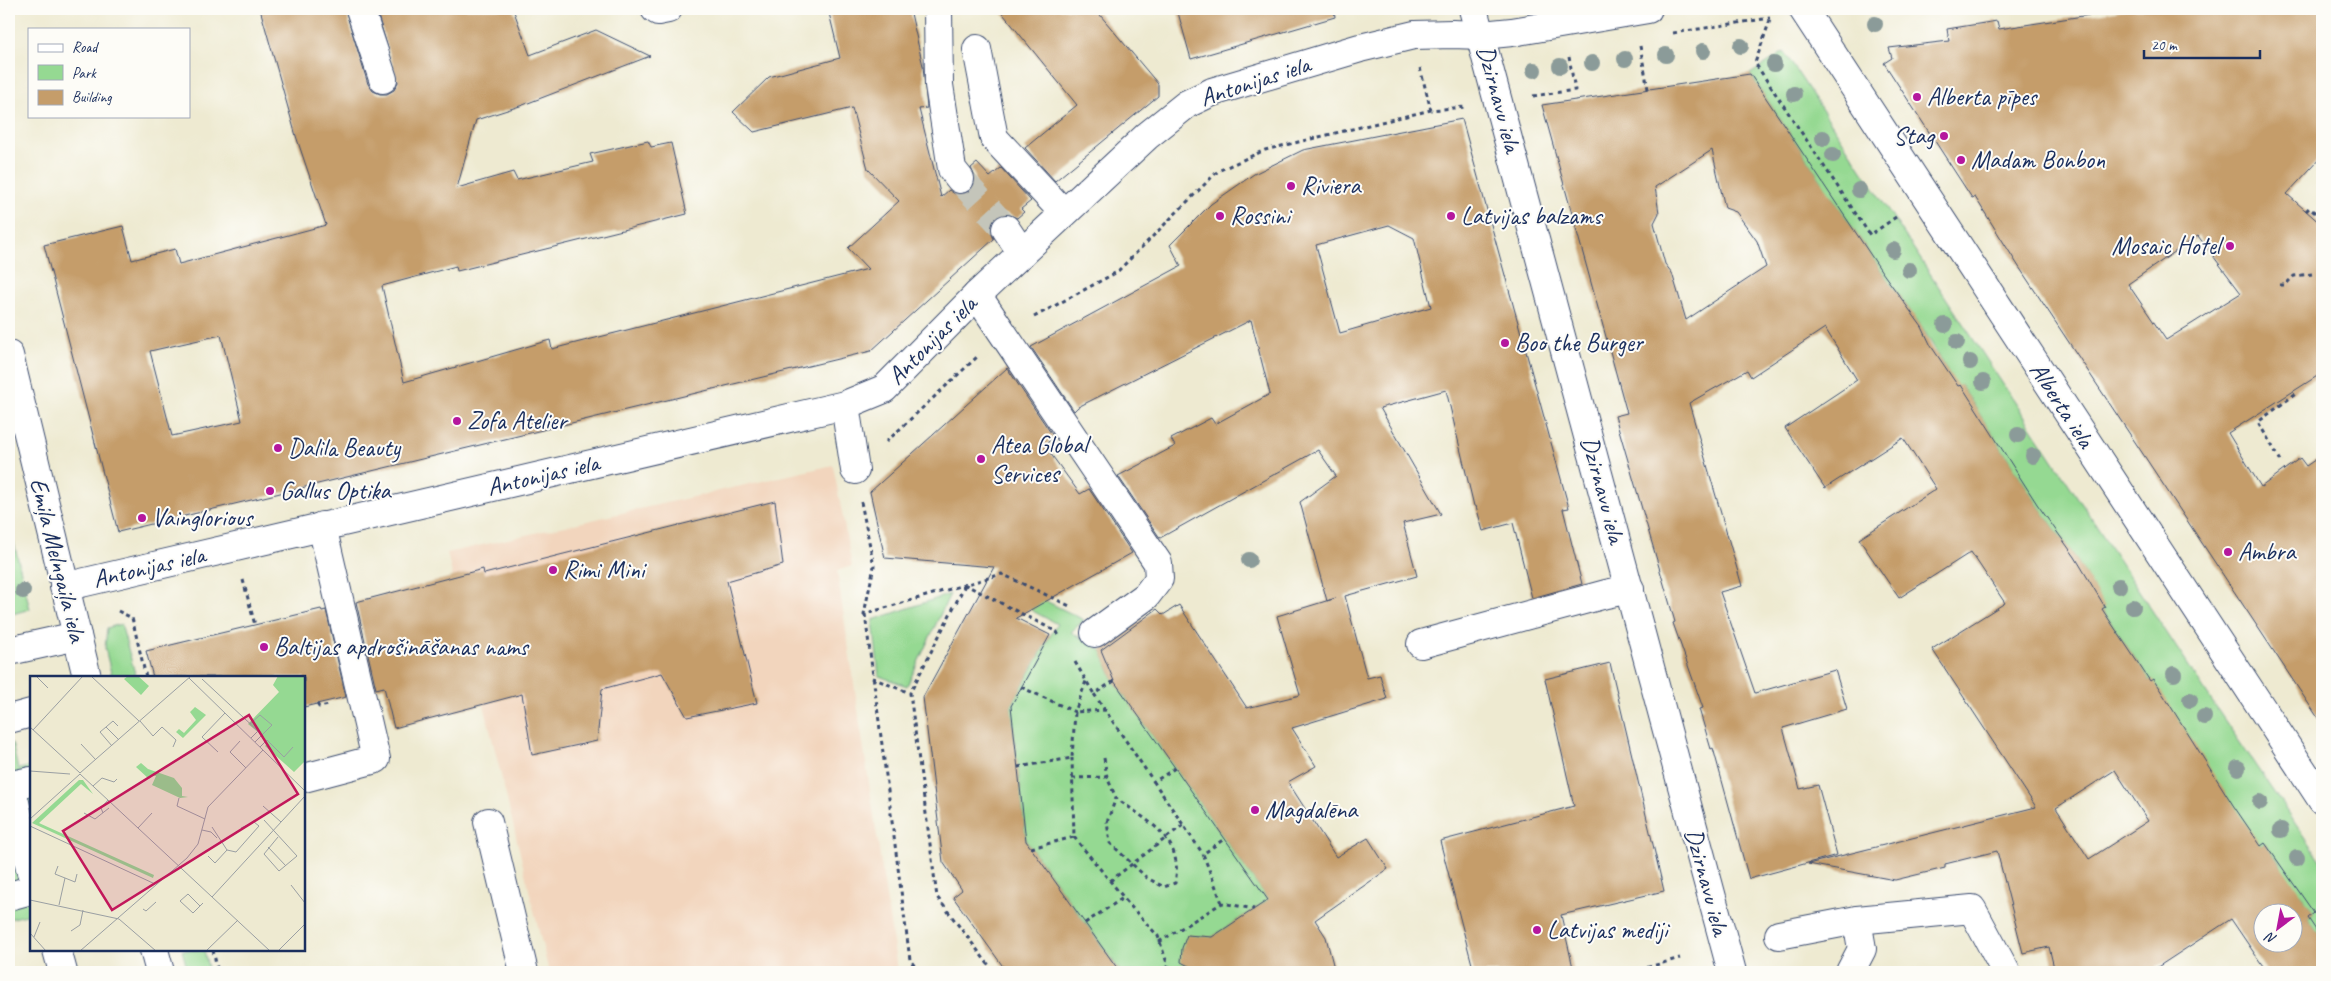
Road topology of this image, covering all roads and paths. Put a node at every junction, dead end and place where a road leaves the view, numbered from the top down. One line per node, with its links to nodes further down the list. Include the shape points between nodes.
1 (360, 9): 15 (street)
2 (655, 9): 3 (street)
3 (668, 9)
4 (938, 9): 21 (street, via 939,84 952,169)
5 (1473, 9): 10 (street, Dzirnavu iela)
6 (1648, 9): 10 (street, Antonijas iela)
7 (1804, 12): 8 (path); 22 (street, Alberta iela)
8 (1771, 18): 9 (path); 22 (path, via 1755,63 1870,235)
9 (1667, 33)
10 (1482, 35): 17 (street, Dzirnavu iela); 24 (street, Antonijas iela, via 1414,35 1212,92 1187,104 1147,136)
11 (1639, 38): 16 (path)
12 (977, 49): 24 (street, via 994,138)
13 (1568, 49): 17 (path, via 1575,90)
14 (1420, 67): 19 (path)
15 (382, 79)
16 (1648, 89)
17 (1499, 102): 18 (path); 41 (street, Dzirnavu iela)
18 (1465, 107): 19 (path); 20 (path)
19 (1431, 110): 31 (path, via 1265,150 1218,171 1117,272)
20 (1468, 117)
21 (960, 179)
22 (1926, 198): 75 (street, Alberta iela)
23 (2306, 211): 25 (path, via 2309,208)
24 (1064, 213): 27 (street, Antonijas iela)
25 (2322, 218)
26 (1006, 229): 27 (street)
27 (1022, 252): 30 (street, Antonijas iela)
28 (2312, 274): 29 (path, via 2294,276 2285,285)
29 (2280, 285)
30 (977, 295): 31 (street); 34 (street, Antonijas iela, via 884,389)
31 (1003, 333): 36 (path); 45 (street, via 1158,563 1159,579 1146,596)
32 (9, 355): 40 (street, Emiļa Melngaiļa iela)
33 (2292, 391): 35 (path, via 2294,395 2258,422)
34 (845, 405): 36 (street); 37 (street, Antonijas iela)
35 (2281, 461)
36 (855, 470): 43 (path, via 874,566)
37 (322, 526): 38 (street, Antonijas iela); 70 (street, via 376,759)
38 (234, 547): 40 (street, Antonijas iela); 44 (path)
39 (965, 584): 43 (path); 45 (path, via 1002,574); 47 (path, via 1057,632); 57 (path)
40 (64, 586): 46 (street, Emiļa Melngaiļa iela)
41 (1630, 590): 48 (street); 107 (street, Dzirnavu iela)
42 (115, 610): 52 (path, via 132,618)
43 (864, 614): 53 (path)
44 (255, 625)
45 (1101, 629)
46 (76, 636): 49 (street); 51 (street, Emiļa Melngaiļa iela)
47 (1062, 640)
48 (1421, 644)
49 (9, 651)
50 (1071, 656): 54 (path)
51 (87, 676)
52 (146, 676)
53 (872, 678): 57 (path); 103 (path, via 910,960)
54 (1086, 680): 58 (path); 62 (path)
55 (1114, 681): 58 (path)
56 (1022, 687): 62 (path)
57 (910, 693): 104 (path, via 937,897)
58 (1094, 694): 61 (path)
59 (317, 704): 60 (path, via 318,707)
60 (324, 706)
61 (1106, 710): 62 (path); 73 (path)
62 (1075, 712): 65 (path)
63 (30, 713): 64 (street)
64 (9, 719)
65 (1072, 758): 67 (path); 71 (path)
66 (1104, 758): 69 (path)
67 (1018, 767)
68 (1174, 768): 73 (path)
69 (1107, 777): 71 (path); 74 (path)
70 (305, 778)
71 (1072, 778): 78 (path)
72 (30, 781): 84 (street, via 11,785)
73 (1154, 782): 77 (path)
74 (1116, 798): 79 (path); 83 (path, via 1107,822 1110,843)
75 (2322, 800)
76 (488, 822): 102 (street)
77 (1183, 825): 79 (path); 82 (path)
78 (1074, 837): 81 (path); 85 (path)
79 (1168, 837): 83 (path); 83 (path, via 1178,865 1175,883 1164,887 1146,878)
80 (1224, 839): 82 (path)
81 (1031, 848)
82 (1203, 854): 89 (path)
83 (1134, 863): 85 (path)
84 (30, 868)
85 (1110, 881): 88 (path)
86 (30, 890): 87 (street)
87 (9, 896)
88 (1126, 900): 92 (path, via 1124,898); 94 (path, via 1158,936)
89 (1222, 903): 90 (path); 94 (path)
90 (1254, 910)
91 (1857, 920): 93 (street); 108 (street, via 1862,949); 109 (street, via 1972,909)
92 (1085, 923)
93 (1779, 935)
94 (1159, 942): 105 (path)
95 (57, 951): 99 (street)
96 (154, 951): 100 (street)
97 (213, 951): 101 (path)
98 (1680, 958): 106 (path)
99 (63, 972)
100 (160, 972)
101 (218, 972)
102 (524, 972)
103 (919, 972)
104 (994, 972)
105 (1170, 972)
106 (1632, 972)
107 (1732, 972)
108 (1850, 972)
109 (2006, 972)

